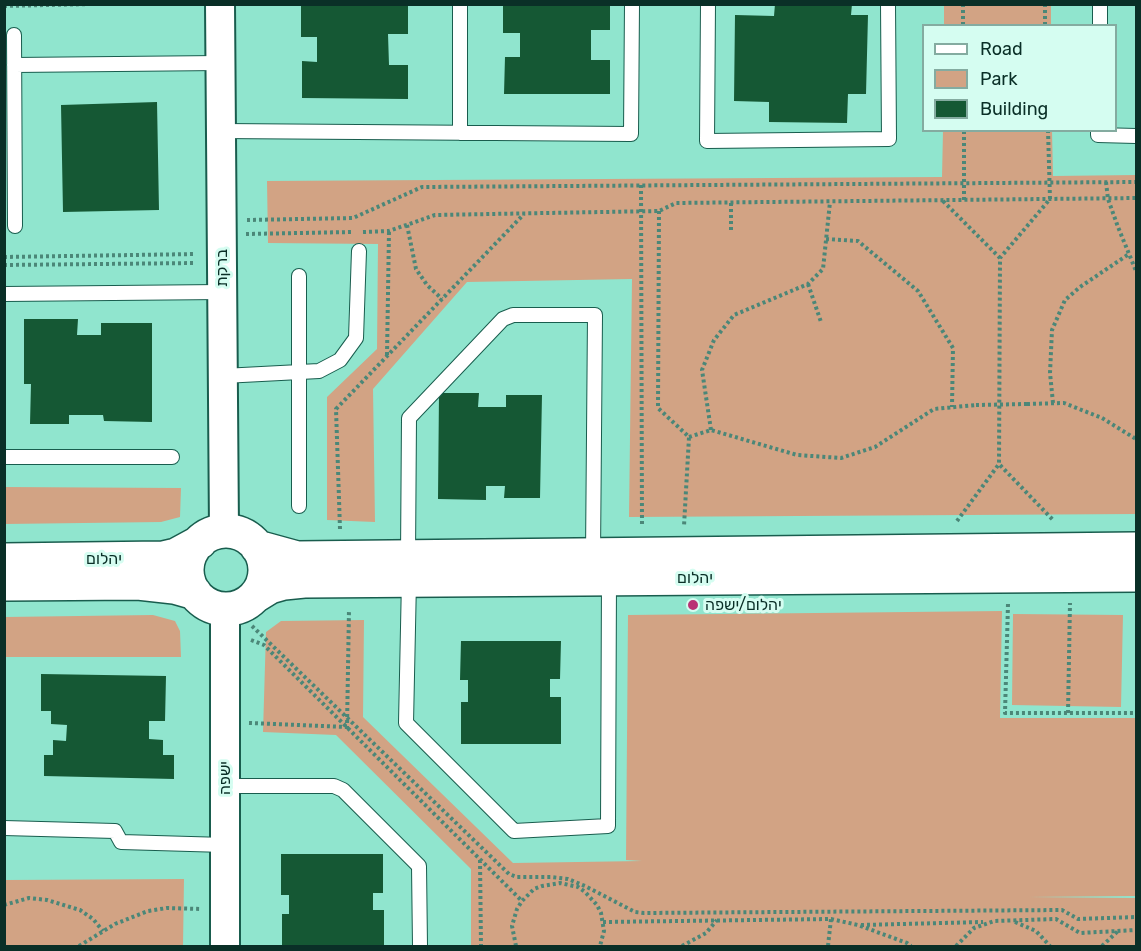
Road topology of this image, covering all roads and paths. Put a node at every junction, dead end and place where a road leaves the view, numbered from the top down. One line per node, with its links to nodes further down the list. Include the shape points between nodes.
1 (93, 4): 10 (path)
2 (220, 4): 15 (street, ברקת)
3 (460, 4): 18 (lane)
4 (632, 4): 18 (lane, via 631,134)
5 (708, 4): 6 (lane, via 707,141 889,139)
6 (888, 4)
7 (963, 4): 11 (path)
8 (1045, 4): 12 (path)
9 (1100, 4): 13 (lane)
10 (4, 6)
11 (963, 24)
12 (1046, 24)
13 (1100, 24)
14 (14, 35): 16 (lane)
15 (220, 63): 16 (lane); 17 (street, ברקת)
16 (14, 66): 39 (lane)
17 (221, 131): 18 (lane); 43 (street, ברקת)
18 (460, 132)
19 (964, 132): 25 (path)
20 (1048, 132): 26 (path)
21 (1098, 132): 22 (lane)
22 (1137, 136)
23 (1106, 182): 24 (path); 26 (path); 30 (path)
24 (1137, 182)
25 (964, 183): 26 (path); 27 (path); 32 (path)
26 (1050, 183): 29 (path)
27 (641, 185): 35 (path); 43 (path, via 422,187 353,219)
28 (1137, 198): 30 (path)
29 (1050, 199): 30 (path); 32 (path); 47 (path)
30 (1108, 199): 45 (path)
31 (943, 200): 32 (path); 33 (path); 47 (path)
32 (963, 200)
33 (830, 202): 34 (path); 42 (path)
34 (731, 203): 36 (path, via 676,203); 40 (path)
35 (641, 212): 36 (path); 37 (path); 72 (path)
36 (659, 212): 62 (path, via 658,408)
37 (525, 214): 38 (path, via 435,215); 54 (path)
38 (407, 225): 41 (path); 54 (path, via 416,269)
39 (15, 226)
40 (731, 230)
41 (388, 231): 43 (path); 56 (path)
42 (826, 239): 51 (path, via 823,269); 60 (path, via 858,241 918,291 953,348)
43 (222, 243): 46 (path); 48 (path); 52 (street, ברקת)
44 (359, 251): 57 (lane, via 356,338 340,360 319,371)
45 (1129, 254): 49 (path); 59 (path, via 1065,300 1052,330)
46 (4, 257)
47 (1000, 258): 66 (path)
48 (4, 265)
49 (1137, 271)
50 (299, 276): 57 (lane)
51 (808, 284): 55 (path); 61 (path, via 735,315 714,340 702,370)
52 (222, 292): 53 (lane); 58 (street, ברקת)
53 (4, 294)
54 (442, 299): 56 (path)
55 (821, 322)
56 (387, 355): 78 (path, via 336,409)
57 (299, 372): 58 (lane); 67 (lane)
58 (223, 376): 68 (street, ברקת)
59 (1053, 404): 60 (path, bridge); 63 (path, via 1064,403 1102,418)
60 (952, 407): 61 (path, via 934,409 875,447 841,458 797,455)
61 (711, 430): 62 (path)
62 (689, 437): 73 (path)
63 (1137, 439)
64 (4, 457): 65 (lane)
65 (172, 457)
66 (999, 464): 71 (path); 75 (path)
67 (299, 506)
68 (212, 537): 69 (street, via 241,534); 74 (street, יהלום, via 163,558); 82 (street, via 193,551 189,561 190,584)
69 (257, 547): 78 (street, יהלום); 83 (street, via 263,558 263,584)
70 (1137, 549): 75 (street, יהלום)
71 (935, 551): 73 (street, יהלום); 75 (street, יהלום)
72 (642, 554): 73 (street, יהלום); 76 (street, יהלום)
73 (683, 554)
74 (4, 560)
75 (1076, 563): 79 (street, יהלום); 80 (street, יהלום); 84 (path)
76 (601, 567): 77 (street, יהלום); 77 (lane, via 595,315 513,315 503,319 409,418); 77 (lane, via 608,826 514,831 406,723); 80 (street, יהלום)
77 (409, 568): 78 (street, יהלום)
78 (345, 569): 83 (street, יהלום, via 270,587); 86 (path)
79 (1137, 575)
80 (1008, 576): 84 (path, via 1005,713)
81 (4, 584): 82 (street, יהלום, via 138,583)
82 (195, 593): 83 (street, via 212,607)
83 (235, 611): 86 (path); 87 (street, ישפה); 88 (path)
84 (1068, 713): 85 (path)
85 (1137, 713)
86 (347, 719): 88 (path); 96 (path, via 509,874 568,879 635,912 1062,910 1078,919)
87 (225, 722): 88 (path); 89 (street, ישפה)
88 (347, 727): 92 (path)
89 (225, 786): 91 (street, ישפה); 108 (lane, via 334,786 343,790 419,866)
90 (4, 828): 91 (lane, via 115,831 121,842)
91 (225, 845): 95 (street, ישפה)
92 (480, 860): 93 (path); 109 (path)
93 (522, 901): 100 (path, via 542,885 569,884 592,898); 110 (path, via 512,926)
94 (4, 905): 104 (path, via 29,898 55,902 80,910)
95 (225, 910): 104 (path, via 148,911); 107 (street, ישפה)
96 (1137, 917)
97 (831, 919): 98 (path); 102 (path); 113 (path)
98 (717, 920): 100 (path); 112 (path, via 706,933)
99 (1006, 920): 101 (path); 105 (path, via 1056,919 1080,933); 116 (path, via 1036,931)
100 (603, 922): 111 (path)
101 (989, 922): 102 (path); 115 (path, via 974,928)
102 (858, 925): 114 (path)
103 (1137, 930): 105 (path)
104 (104, 931): 106 (path)
105 (1118, 931): 117 (path)
106 (79, 946)
107 (225, 946)
108 (420, 946)
109 (481, 946)
110 (516, 946)
111 (600, 946)
112 (682, 946)
113 (828, 946)
114 (911, 946)
115 (956, 946)
116 (1050, 946)
117 (1102, 946)

